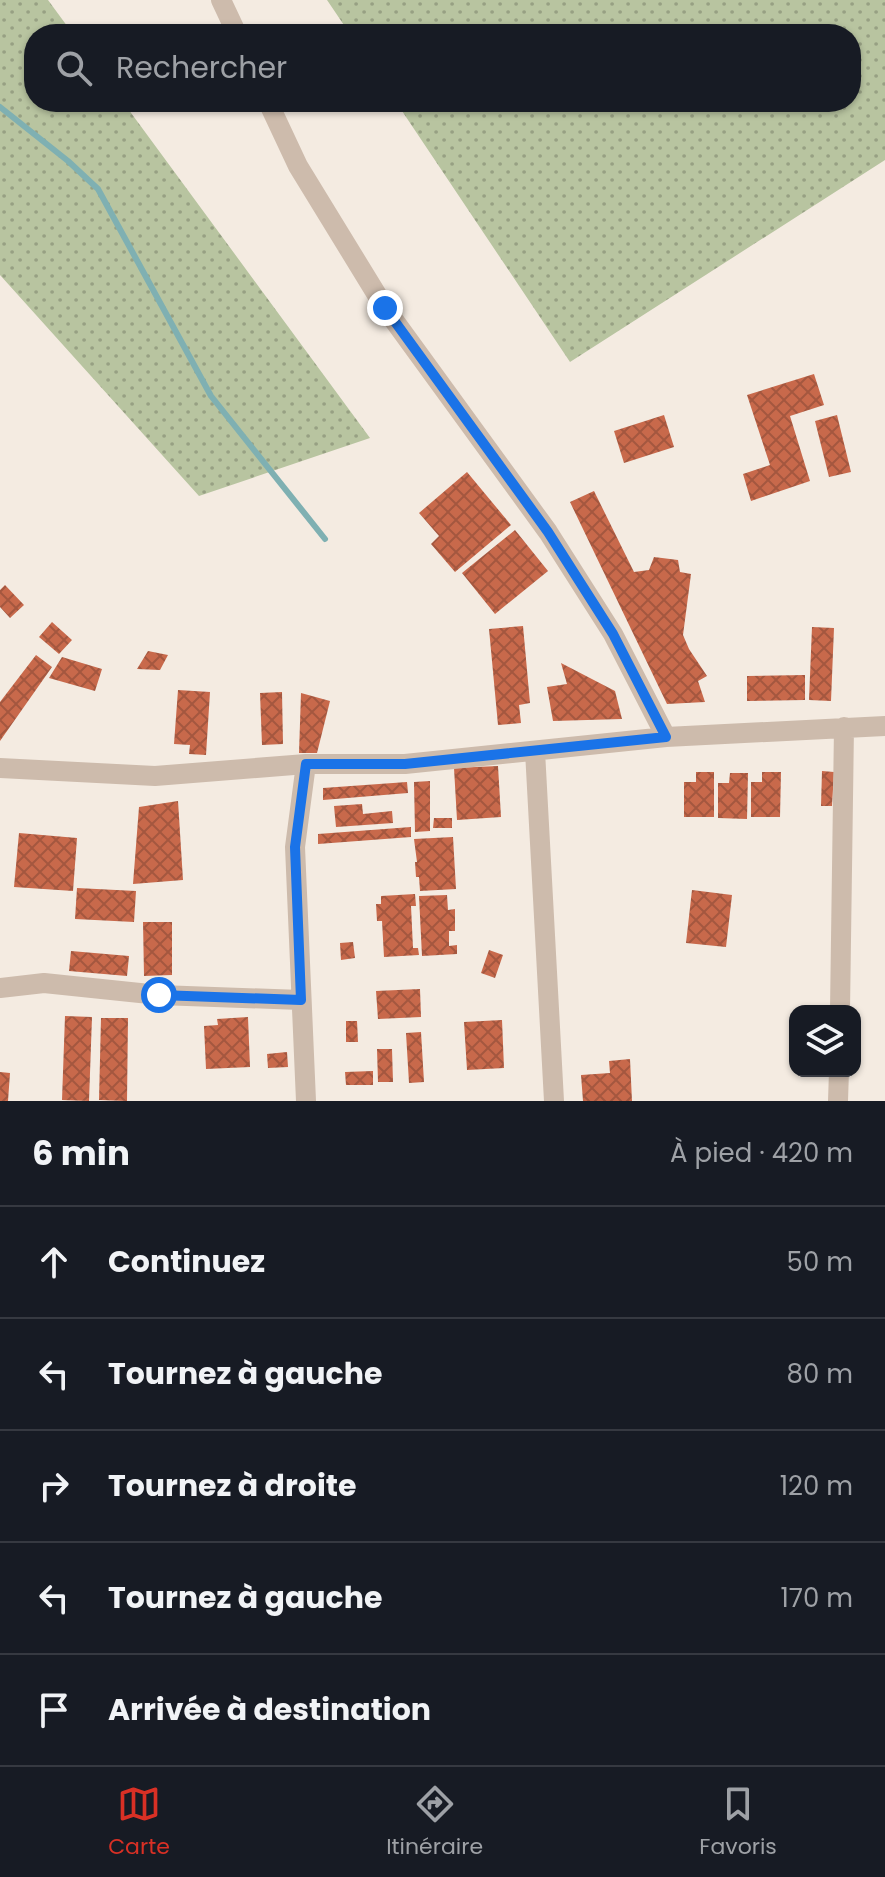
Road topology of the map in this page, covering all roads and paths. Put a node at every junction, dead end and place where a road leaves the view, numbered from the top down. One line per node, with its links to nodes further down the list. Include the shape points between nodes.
1 (221, 0): 2 (street)
2 (232, 24)
3 (273, 112): 6 (street, via 298,166 385,308 548,532 613,634)
4 (885, 726): 5 (street)
5 (844, 727): 6 (street); 12 (street)
6 (666, 737): 7 (street)
7 (535, 751): 8 (street, via 405,764); 15 (street)
8 (306, 764): 9 (street, via 155,776); 11 (street, via 295,847)
9 (0, 768)
10 (0, 988): 11 (street, via 44,983 159,995)
11 (301, 1000): 14 (street)
12 (840, 1005)
13 (839, 1077): 16 (street)
14 (306, 1101)
15 (554, 1101)
16 (838, 1101)

